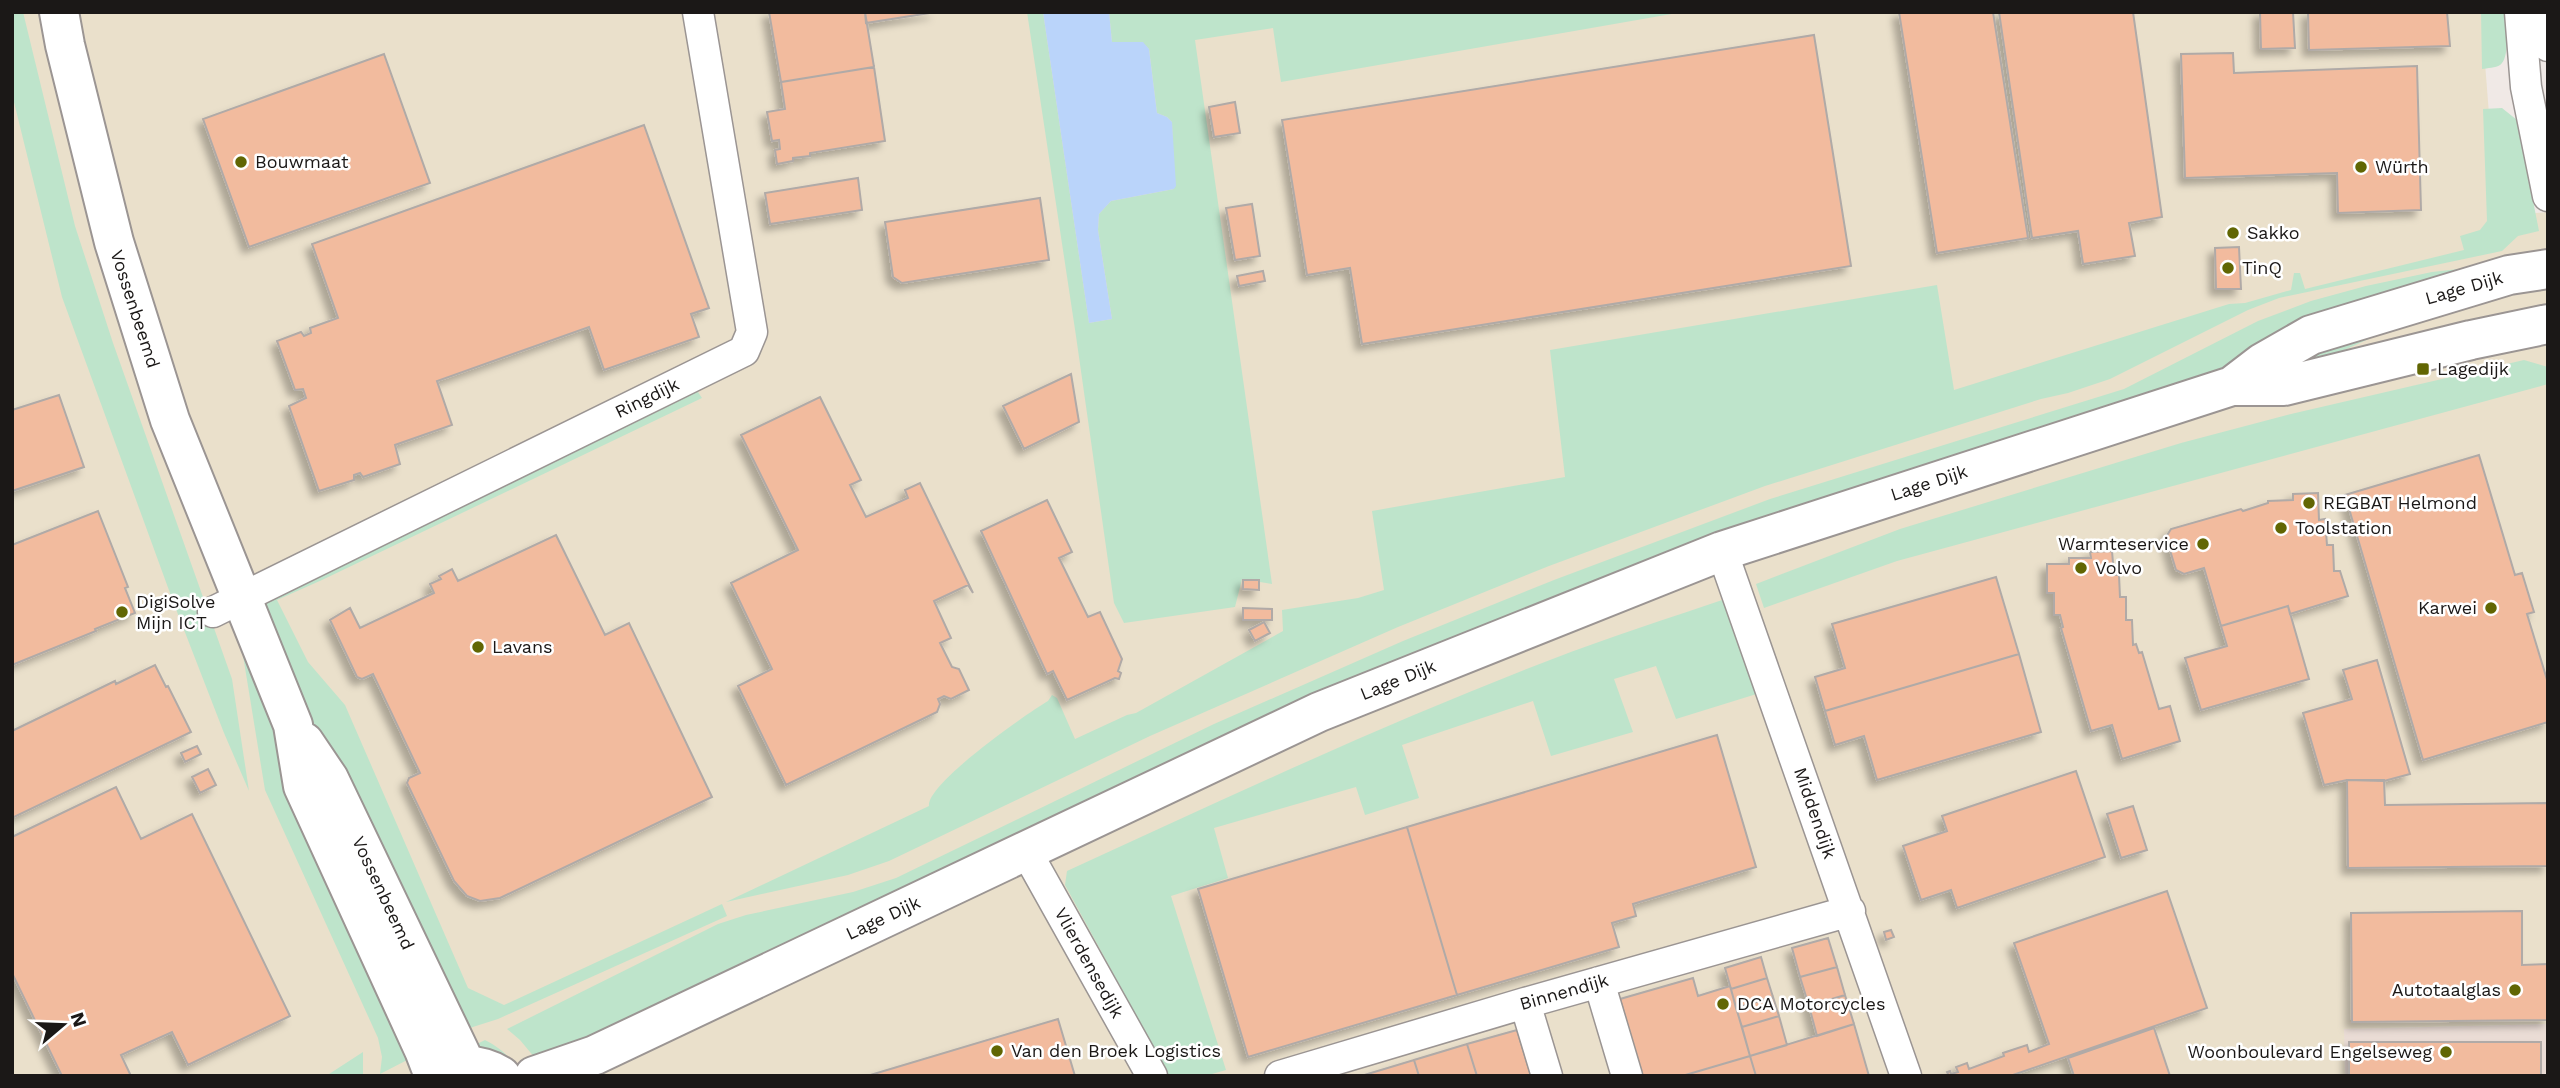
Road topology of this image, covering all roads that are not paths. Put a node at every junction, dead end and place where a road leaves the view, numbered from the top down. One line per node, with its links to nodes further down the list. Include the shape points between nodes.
1 (59, 12): 11 (main road, Vossenbeemd, via 114,242)
2 (698, 12): 11 (street, Ringdijk, via 752,332 744,351)
3 (2520, 12): 6 (street, via 2526,87)
4 (2542, 12): 5 (street)
5 (2548, 47)
6 (2548, 196)
7 (2548, 269): 9 (main road, Lage Dijk, via 2509,275 2311,335)
8 (2548, 324): 9 (main road, Lage Dijk, via 2284,386)
9 (2232, 386): 10 (main road, Lage Dijk)
10 (1722, 551): 12 (main road, Lage Dijk, via 1319,712); 13 (street, Middendijk)
11 (227, 605): 17 (main road, Vossenbeemd, via 293,725 329,779)
12 (1026, 851): 16 (main road, Lage Dijk); 19 (street, Vlierdensedijk)
13 (1850, 911): 14 (street, Binnendijk); 23 (street, Middendijk)
14 (1599, 982): 15 (street, Binnendijk); 22 (street)
15 (1525, 1003): 20 (street, Binnendijk); 21 (street)
16 (581, 1065): 18 (main road, Lage Dijk)
17 (459, 1073)
18 (534, 1076)
19 (1152, 1076)
20 (1280, 1076)
21 (1547, 1076)
22 (1627, 1076)
23 (1906, 1076)

